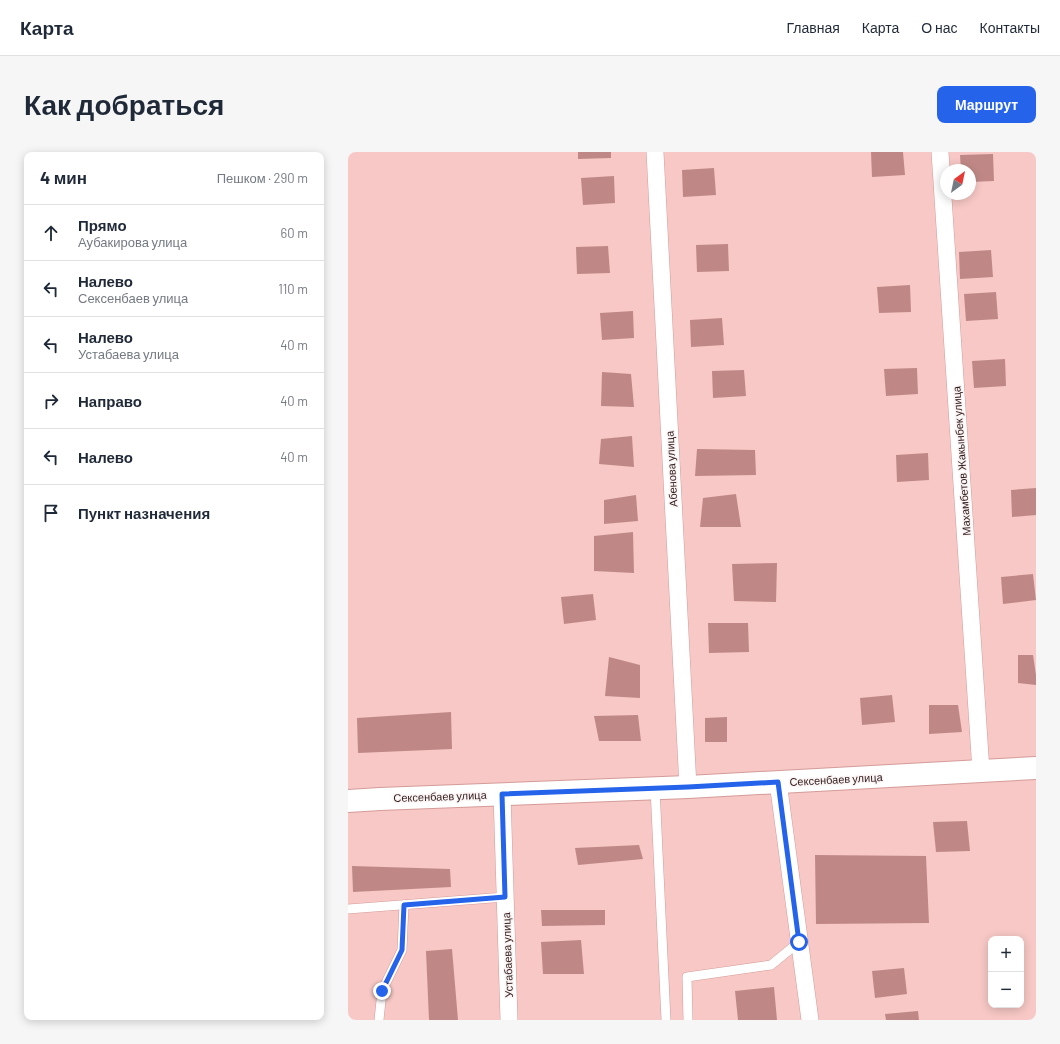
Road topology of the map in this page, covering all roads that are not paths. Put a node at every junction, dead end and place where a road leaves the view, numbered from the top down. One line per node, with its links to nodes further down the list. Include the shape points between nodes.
1 (655, 152): 6 (street, Абенова улица)
2 (940, 152): 4 (street, Махамбетов Жакынбек улица)
3 (1036, 768): 4 (street, Сексенбаев улица)
4 (981, 771): 5 (street, Сексенбаев улица)
5 (778, 782): 6 (street, Сексенбаев улица); 13 (street)
6 (688, 787): 7 (street, Сексенбаев улица)
7 (656, 788): 8 (street, Сексенбаев улица); 16 (lane)
8 (502, 794): 9 (street, Сексенбаев улица); 10 (street, Устабаева улица)
9 (348, 801)
10 (505, 897): 11 (lane); 15 (street, Устабаева улица)
11 (404, 905): 12 (lane); 14 (lane, via 402,950 382,991)
12 (348, 909)
13 (799, 942): 17 (lane, via 771,965 687,977); 18 (street)
14 (379, 1020)
15 (508, 1020)
16 (666, 1020)
17 (688, 1020)
18 (810, 1020)

